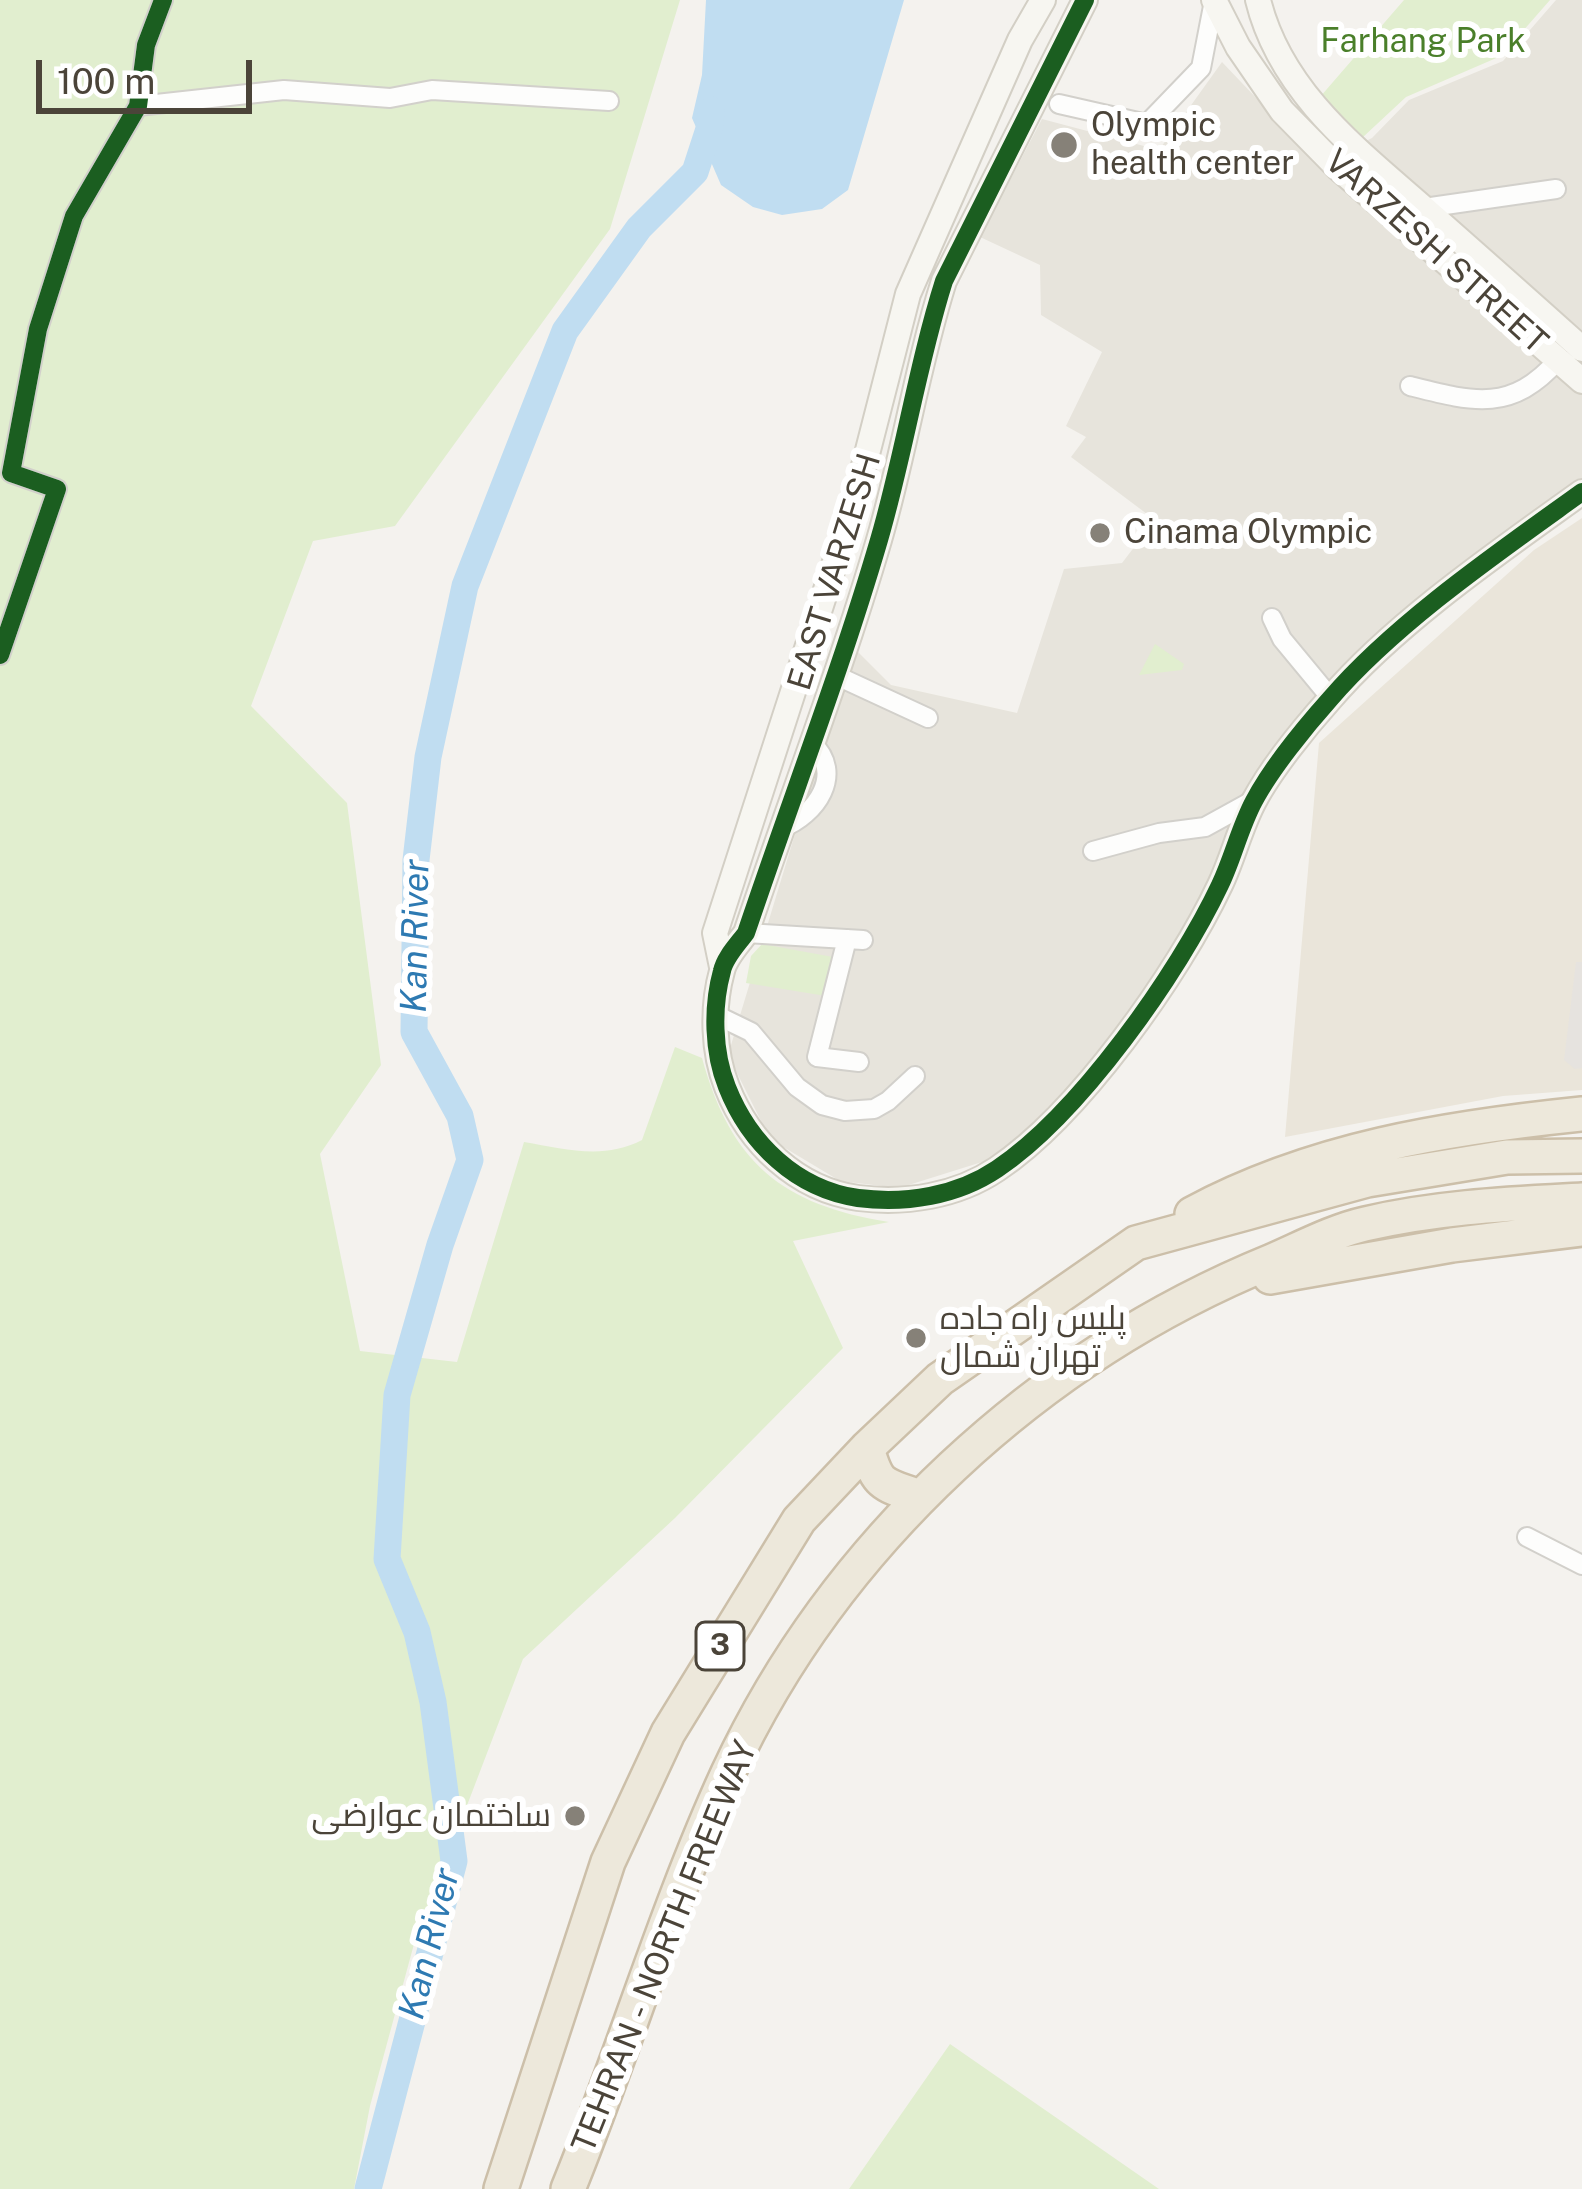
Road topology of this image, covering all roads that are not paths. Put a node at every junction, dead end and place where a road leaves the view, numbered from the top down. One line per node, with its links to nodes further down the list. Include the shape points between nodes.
1 (163, 0): 8 (street, via 146,45)
2 (1043, 0): 24 (street, via 908,294 856,497 715,933)
3 (1085, 0): 18 (street, EAST VARZESH, via 944,281 904,452)
4 (1258, 0): 10 (street, VARZESH STREET, via 1276,52 1304,95)
5 (1217, 3): 7 (street, via 1201,68 1147,124); 12 (street, VARZESH STREET, via 1238,47 1296,125)
6 (609, 101): 8 (street, via 284,90)
7 (1059, 104)
8 (138, 106): 17 (street, via 74,216 38,329 11,472 57,489)
9 (1556, 189): 10 (street)
10 (1424, 208): 11 (street, VARZESH STREET)
11 (1582, 349)
12 (1558, 360): 13 (street, VARZESH STREET); 14 (street, via 1540,380 1500,400)
13 (1582, 381)
14 (1410, 386)
15 (1582, 492): 19 (street, via 1422,612)
16 (1272, 618): 19 (street)
17 (0, 655)
18 (835, 675): 20 (street); 23 (street, EAST VARZESH)
19 (1330, 698): 21 (street)
20 (928, 718)
21 (1254, 800): 22 (street, via 1205,827); 25 (street, EAST VARZESH, via 1220,886 1111,1054 996,1170 940,1195 850,1197 776,1161 740,1120 722,1075)
22 (1093, 850)
23 (746, 933): 24 (street, EAST VARZESH); 26 (street, via 855,939 817,1057)
24 (722, 967): 25 (street, EAST VARZESH)
25 (716, 1015): 27 (street, via 752,1032 796,1087 822,1105 874,1109)
26 (859, 1061)
27 (915, 1076)
28 (1582, 1114): 32 (highway, via 1360,1147 1228,1194)
29 (1582, 1156): 32 (highway, TEHRAN - NORTH FREEWAY / 3, via 1507,1157 1367,1180)
30 (1582, 1200): 33 (highway, TEHRAN - NORTH FREEWAY / 3, via 1456,1207 1360,1225)
31 (1582, 1229): 33 (highway)
32 (1136, 1244): 34 (highway, TEHRAN - NORTH FREEWAY / 3, via 940,1379)
33 (1203, 1289): 35 (highway, TEHRAN - NORTH FREEWAY / 3, via 1016,1412)
34 (867, 1448): 35 (highway, via 875,1478); 38 (highway, TEHRAN - NORTH FREEWAY / 3, via 799,1520 668,1733 608,1862)
35 (919, 1497): 39 (highway, TEHRAN - NORTH FREEWAY / 3, via 838,1590 729,1772)
36 (1527, 1538): 37 (street)
37 (1582, 1565)
38 (501, 2189)
39 (568, 2189)

